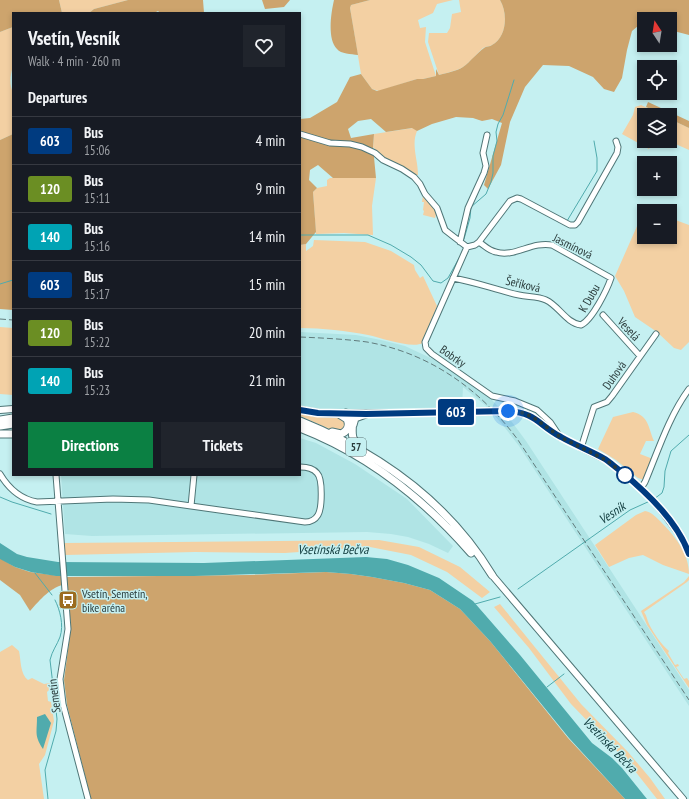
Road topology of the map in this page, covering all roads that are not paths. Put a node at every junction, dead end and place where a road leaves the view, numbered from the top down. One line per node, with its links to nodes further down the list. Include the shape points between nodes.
1 (301, 134): 4 (street, via 330,143 362,147 408,173 420,184 437,208 446,230)
2 (487, 135): 4 (street, via 483,154 486,166 468,208)
3 (616, 141): 5 (street, via 617,153 575,225 570,225 517,198 510,201)
4 (460, 242): 6 (street)
5 (480, 242): 6 (street); 8 (street, Jasmínová, via 490,250 500,253 534,244 552,245)
6 (466, 247): 7 (street, Bobrky)
7 (453, 278): 10 (street, Šeříková, via 549,301 573,323); 28 (street, Bobrky, via 425,342 426,348 492,396 515,401 537,410 550,422)
8 (611, 278): 10 (street, K Dubu, via 589,320)
9 (603, 315): 12 (street, Veselá)
10 (581, 326)
11 (656, 334): 12 (street, Duhová)
12 (640, 356): 29 (street, Duhová, via 607,402 594,407)
13 (689, 389): 35 (street, via 668,426)
14 (12, 409): 15 (main road)
15 (0, 410)
16 (301, 410): 18 (main road)
17 (366, 414): 18 (street, Bobrky); 18 (highway, via 356,418); 28 (street, Bobrky, bridge, via 508,411 527,414)
18 (348, 417): 21 (highway, via 348,429 339,434 316,424); 34 (highway, via 355,442)
19 (12, 418): 20 (highway)
20 (0, 420)
21 (301, 421)
22 (301, 421): 34 (highway, 57, via 352,445)
23 (12, 424): 24 (highway)
24 (0, 426)
25 (301, 429): 39 (highway, 57, via 349,451 402,486 433,512)
26 (0, 434): 27 (highway)
27 (12, 434)
28 (560, 437): 29 (street, Bobrky)
29 (582, 448): 35 (street, Bobrky, via 606,460)
30 (301, 467): 37 (street, via 313,469 321,482 320,510 315,520 310,522)
31 (0, 474): 36 (street, via 8,486 22,498 37,502)
32 (56, 476): 36 (street, Semetín)
33 (194, 476): 37 (street)
34 (407, 480): 39 (highway, 57, via 442,512)
35 (641, 488): 38 (street, Bobrky, via 681,537)
36 (58, 502): 37 (street, via 149,500); 40 (street, Semetín, via 68,630 60,679 63,704)
37 (191, 506)
38 (689, 554)
39 (492, 574): 41 (main road, 57)
40 (88, 799)
41 (683, 799)

